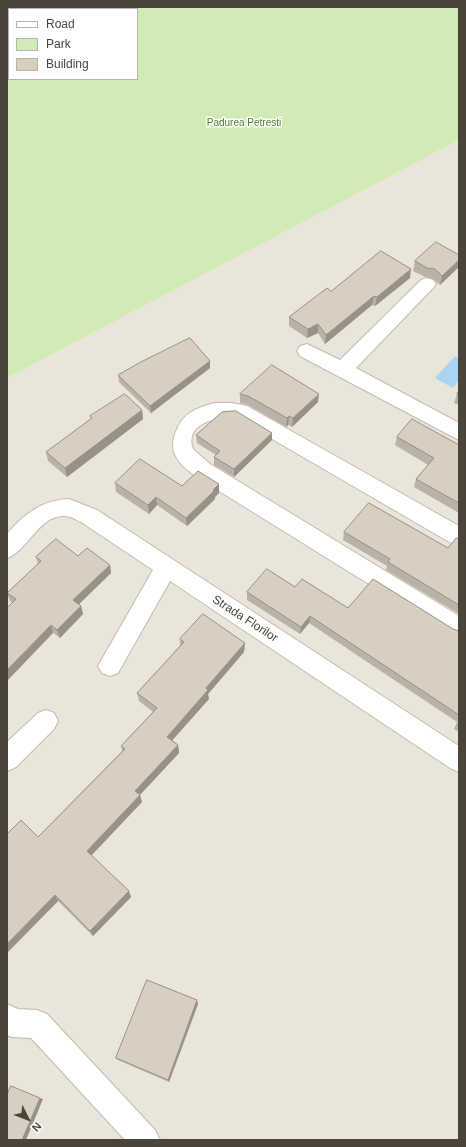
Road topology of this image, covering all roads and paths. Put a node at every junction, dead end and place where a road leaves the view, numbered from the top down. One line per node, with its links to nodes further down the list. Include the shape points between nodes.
1 (427, 284): 3 (street)
2 (307, 351): 3 (street)
3 (342, 370): 4 (street)
4 (459, 432)
5 (459, 537): 8 (street, via 240,411 214,410 199,415 186,427 182,449 191,461)
6 (7, 549): 7 (street, Strada Florilor, via 36,518 54,509 69,508 89,516)
7 (166, 567): 9 (street); 12 (street, Strada Florilor)
8 (459, 628)
9 (110, 666)
10 (46, 720): 11 (street)
11 (7, 759)
12 (459, 760)
13 (9, 1023): 14 (street, via 37,1024)
14 (145, 1140)

